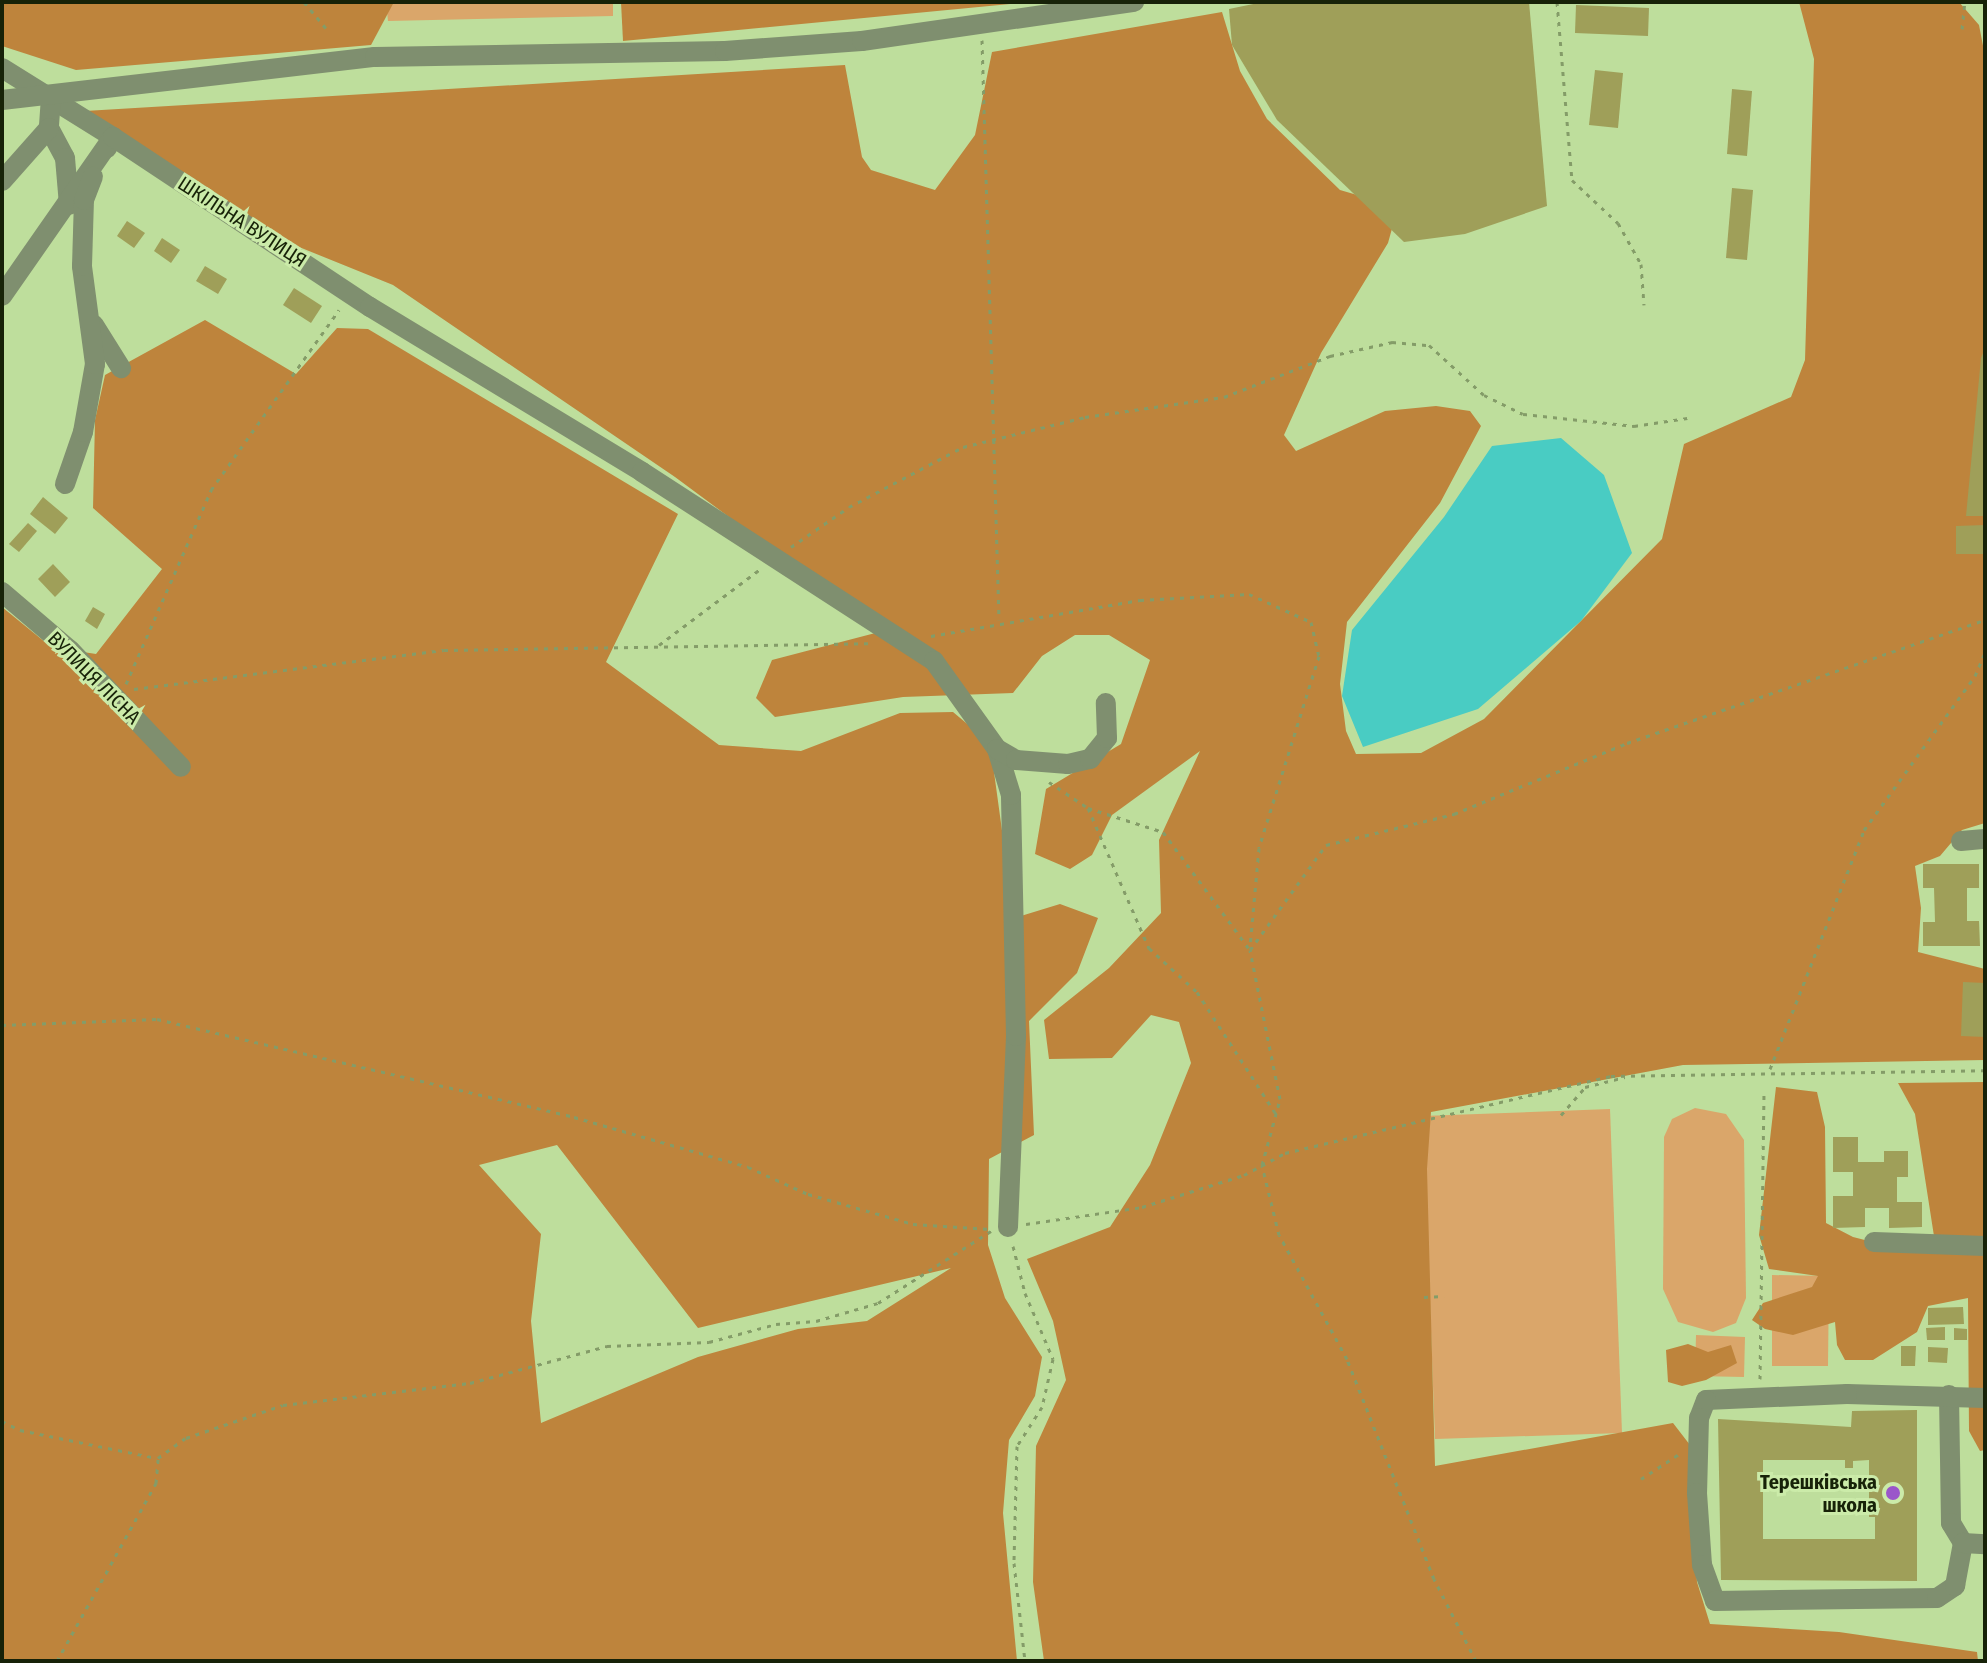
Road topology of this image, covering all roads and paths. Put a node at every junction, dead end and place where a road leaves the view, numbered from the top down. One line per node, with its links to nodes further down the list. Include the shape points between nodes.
1 (304, 2): 6 (path)
2 (1134, 2): 5 (street)
3 (1557, 2): 17 (path, via 1572,180 1618,223 1641,264)
4 (1965, 2): 7 (path)
5 (982, 27): 9 (street, via 725,51 375,57); 21 (path)
6 (326, 28)
7 (1962, 29)
8 (2, 68): 9 (street, ШКІЛЬНА ВУЛИЦЯ)
9 (48, 96): 10 (street); 11 (street); 12 (street, ШКІЛЬНА ВУЛИЦЯ)
10 (2, 100)
11 (49, 128): 13 (street, via 33,140); 14 (street, via 65,158)
12 (113, 137): 14 (street); 15 (street, ШКІЛЬНА ВУЛИЦЯ); 18 (street, via 84,200 82,266)
13 (2, 181)
14 (69, 201): 16 (street); 18 (street, via 84,309)
15 (351, 294): 23 (street, ШКІЛЬНА ВУЛИЦЯ); 29 (path, via 211,490 123,691 444,650)
16 (2, 296)
17 (1644, 305)
18 (92, 322): 19 (street); 22 (street, via 95,364 83,432)
19 (121, 368)
20 (1687, 418): 21 (path, via 1634,426 1523,414 1484,395 1429,345 1392,342 1330,356 1224,397 1085,417)
21 (994, 439): 23 (path, via 963,447 849,507); 25 (path)
22 (65, 484)
23 (776, 558): 27 (street, ШКІЛЬНА ВУЛИЦЯ); 29 (path)
24 (2, 592): 34 (street, ВУЛИЦЯ ЛІСНА, via 70,650)
25 (999, 620): 27 (path); 38 (path, via 1140,600 1249,594 1311,622 1319,656 1259,848)
26 (1985, 620): 38 (path, via 1641,738 1454,814 1326,845)
27 (904, 642): 32 (street, ШКІЛЬНА ВУЛИЦЯ, via 934,661)
28 (873, 643): 29 (path)
29 (657, 646)
30 (1985, 653): 40 (path, via 1975,676 1864,830)
31 (1106, 703): 33 (street, via 1107,738 1090,759 1068,764)
32 (997, 749): 33 (street); 47 (street, via 1011,795 1016,1036)
33 (1016, 760): 35 (path)
34 (181, 767)
35 (1088, 808): 38 (path, via 1163,832); 44 (path, via 1149,948 1197,992)
36 (1985, 839): 37 (street)
37 (1961, 841)
38 (1250, 950): 44 (path, via 1280,1099)
39 (2, 1025): 57 (path, via 75,1019 172,1022 574,1117 748,1167 808,1194 913,1224 994,1229 878,1303 816,1321 776,1324 709,1342 607,1346 470,1383 283,1405 186,1438)
40 (1770, 1070): 41 (path); 42 (path)
41 (1985, 1070)
42 (1628, 1075): 45 (path, via 1613,1084 1585,1087); 46 (path, via 1285,1153)
43 (1764, 1093): 52 (path)
44 (1276, 1114): 46 (path)
45 (1561, 1115)
46 (1262, 1165): 47 (path, via 1142,1207); 63 (path, via 1279,1235 1347,1359 1434,1579)
47 (1008, 1227): 62 (path, via 1025,1293 1053,1359 1042,1407 1017,1446 1014,1563)
48 (1874, 1242): 49 (street)
49 (1985, 1246)
50 (1444, 1296): 51 (path)
51 (1424, 1297)
52 (1760, 1379)
53 (1949, 1395): 54 (street); 56 (street, via 1706,1400); 59 (street, via 1951,1523)
54 (1985, 1398)
55 (2, 1421): 57 (path, via 20,1430)
56 (1698, 1440): 58 (path); 59 (street, via 1702,1565 1715,1601 1937,1598 1955,1586)
57 (158, 1458): 61 (path, via 156,1483)
58 (1641, 1479)
59 (1963, 1543): 60 (street)
60 (1985, 1544)
61 (57, 1661)
62 (1025, 1661)
63 (1476, 1661)

